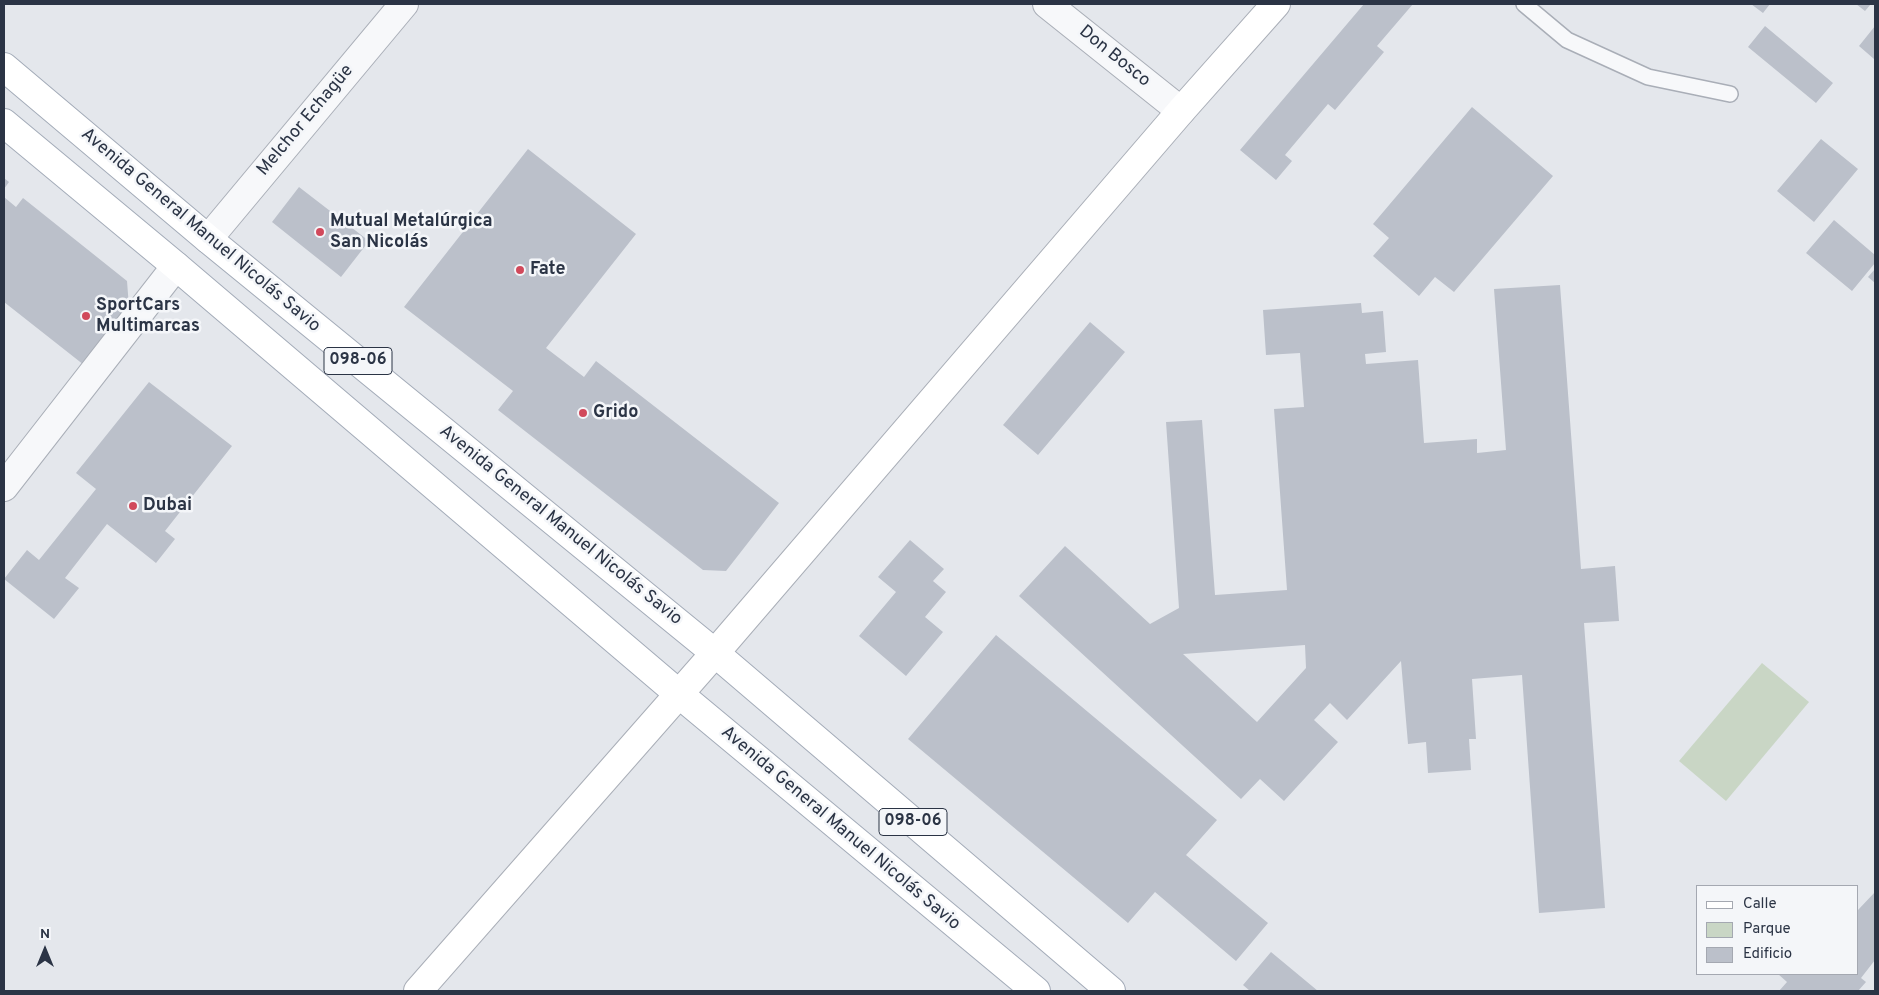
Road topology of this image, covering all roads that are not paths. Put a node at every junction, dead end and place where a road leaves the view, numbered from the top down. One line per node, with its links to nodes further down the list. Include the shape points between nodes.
1 (404, 4): 9 (street, Melchor Echagüe)
2 (1047, 4): 7 (street, Don Bosco)
3 (1276, 4): 7 (main road)
4 (1524, 4): 6 (lane, via 1566,40 1648,77)
5 (4, 67): 9 (main road, Avenida General Manuel Nicolás Savio / 098-06)
6 (1730, 94)
7 (1181, 111): 12 (main road)
8 (4, 123): 10 (main road, Avenida General Manuel Nicolás Savio / 098-06)
9 (208, 239): 12 (main road, Avenida General Manuel Nicolás Savio / 098-06)
10 (176, 266): 11 (street); 13 (main road, Avenida General Manuel Nicolás Savio / 098-06)
11 (4, 488)
12 (715, 652): 13 (main road); 16 (main road, Avenida General Manuel Nicolás Savio / 098-06)
13 (678, 694): 14 (main road); 15 (main road, Avenida General Manuel Nicolás Savio / 098-06)
14 (418, 991)
15 (1036, 991)
16 (1111, 991)

